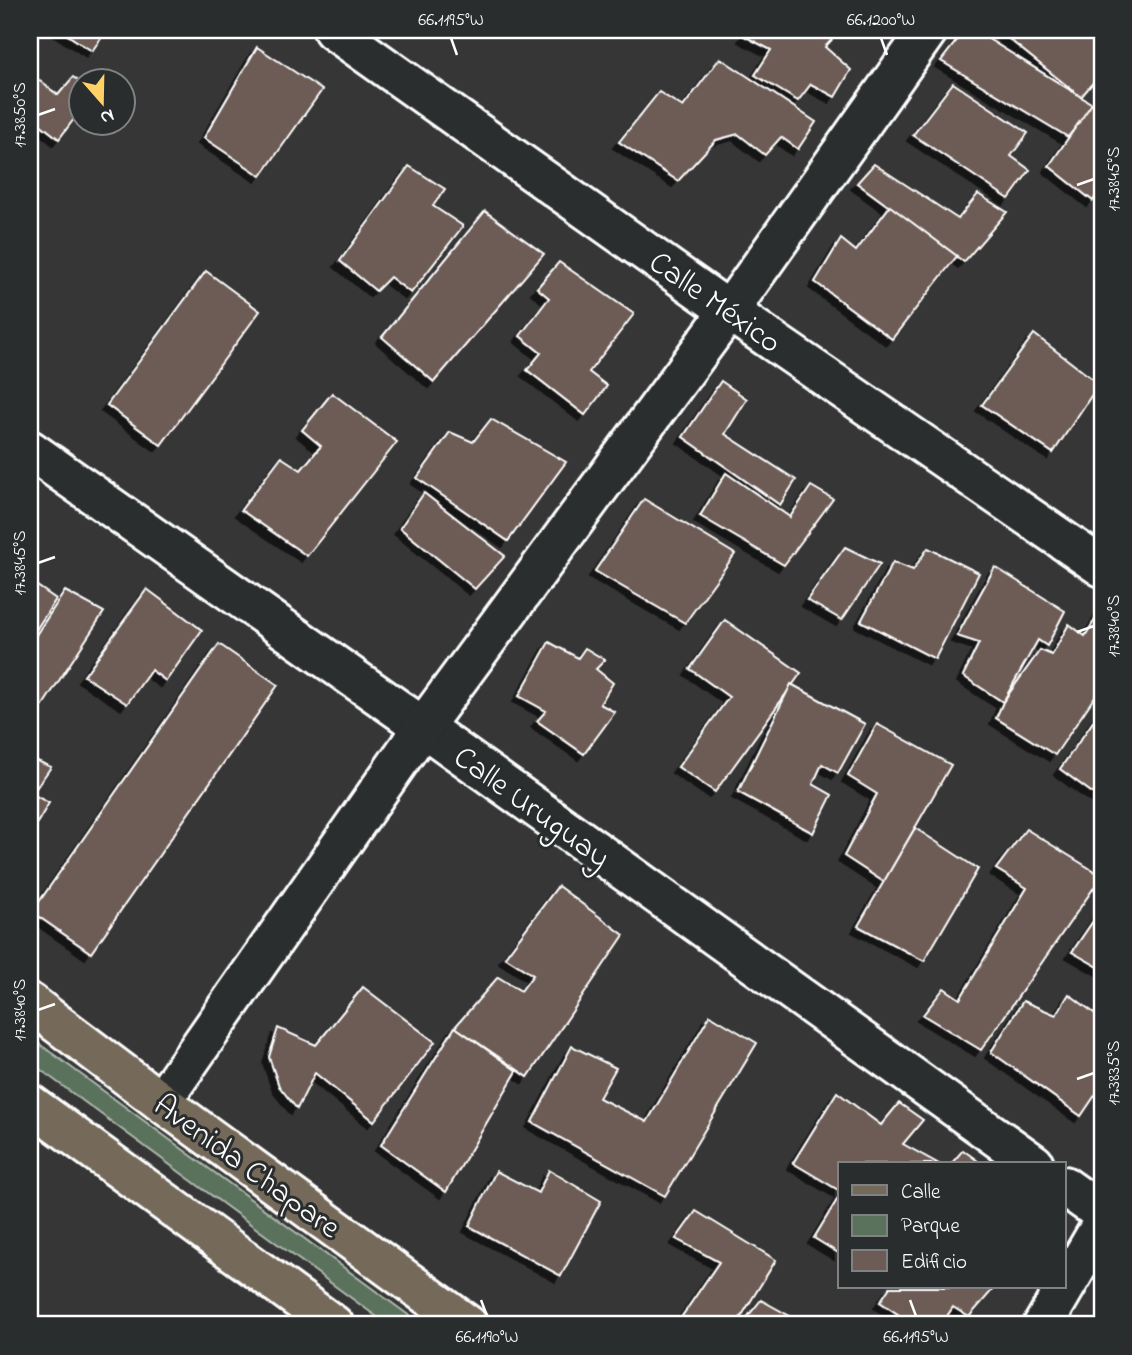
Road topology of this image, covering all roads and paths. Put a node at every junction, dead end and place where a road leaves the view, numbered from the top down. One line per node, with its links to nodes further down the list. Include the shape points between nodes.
1 (333, 30): 3 (street, Calle México)
2 (928, 30): 3 (street)
3 (729, 311): 5 (street, Calle México); 6 (street)
4 (30, 450): 6 (street, Calle Uruguay)
5 (1102, 567)
6 (423, 727): 8 (street); 10 (street, Calle Uruguay)
7 (30, 1003): 8 (main road, Avenida Chapare)
8 (161, 1102): 17 (main road, Avenida Chapare)
9 (30, 1104): 16 (main road)
10 (1031, 1162)
11 (1066, 1187): 12 (street)
12 (1102, 1213)
13 (1102, 1224): 14 (street)
14 (1066, 1286)
15 (1065, 1288): 18 (street)
16 (334, 1325)
17 (468, 1325)
18 (1043, 1325)

